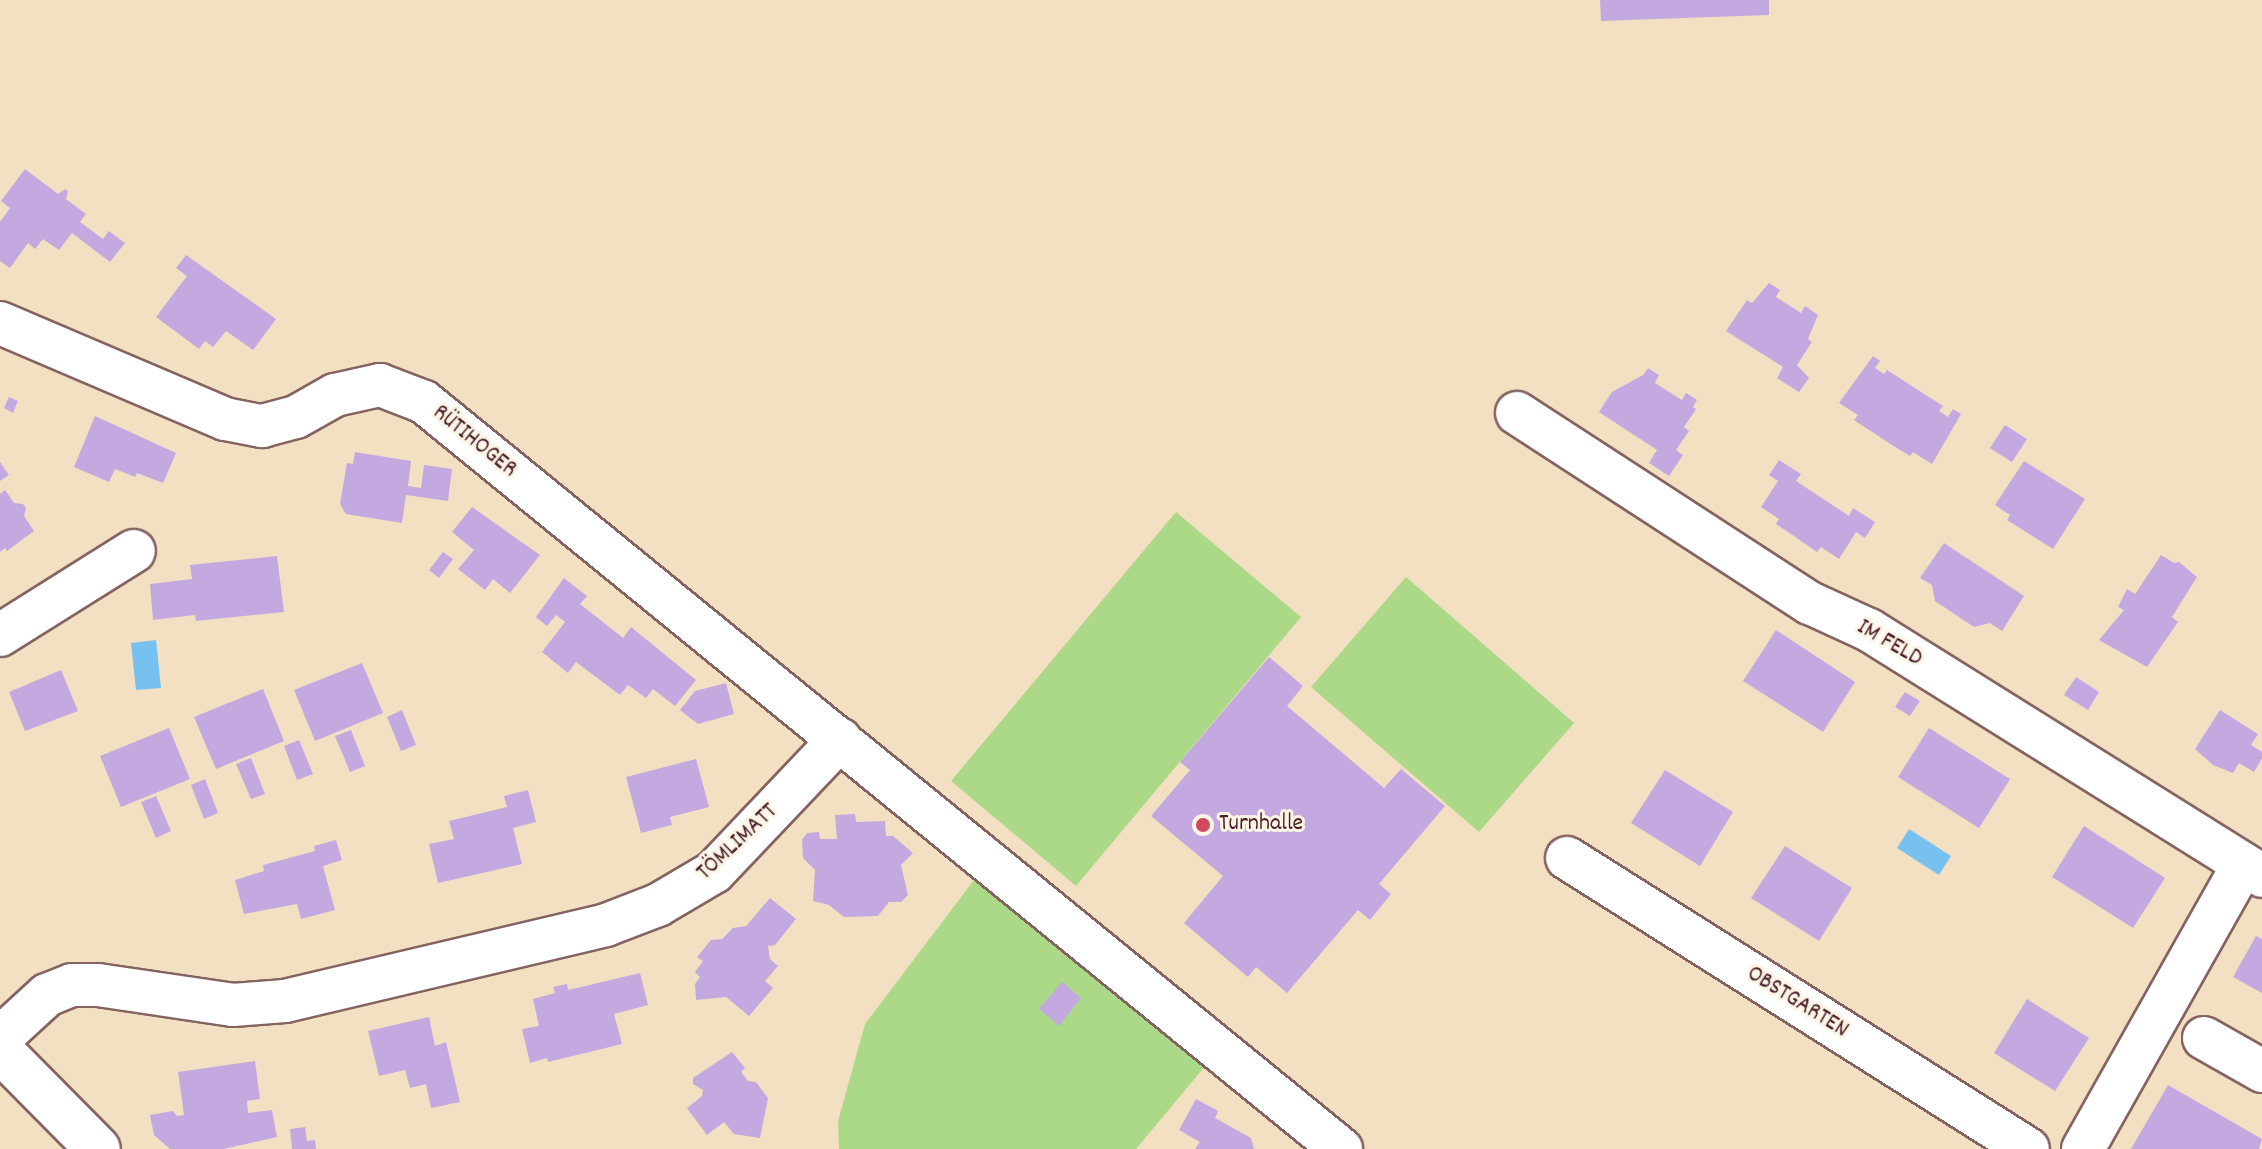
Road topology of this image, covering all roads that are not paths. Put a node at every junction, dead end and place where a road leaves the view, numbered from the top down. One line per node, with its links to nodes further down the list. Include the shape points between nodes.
1 (0, 323): 5 (street, RÜTIHOGER, via 225,419 262,426 296,417 335,395 380,385 424,402)
2 (1517, 413): 7 (street, IM FELD, via 1810,603 1869,630)
3 (134, 551): 4 (street)
4 (0, 635)
5 (840, 739): 8 (street, TÖMLIMATT, via 714,872 658,905 606,925 285,1001 233,1005 72,985 47,995); 13 (street)
6 (1567, 858): 14 (street, OBSTGARTEN)
7 (2252, 870): 15 (street)
8 (0, 1038)
9 (2204, 1038): 11 (street)
10 (0, 1050): 12 (street)
11 (2262, 1071)
12 (98, 1149)
13 (1341, 1149)
14 (2028, 1149)
15 (2083, 1149)

